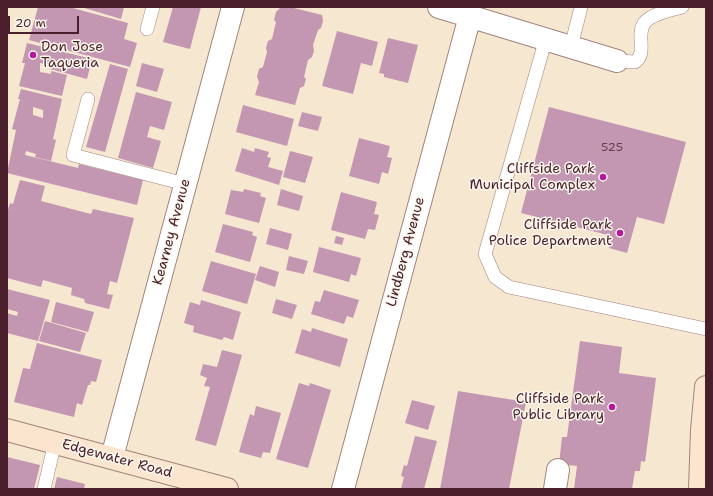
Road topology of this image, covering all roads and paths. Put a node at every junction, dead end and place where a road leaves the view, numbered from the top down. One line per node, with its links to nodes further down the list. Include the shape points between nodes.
1 (153, 7): 7 (lane)
2 (233, 7): 12 (street, Kearney Avenue)
3 (438, 7): 6 (street)
4 (581, 7): 9 (lane)
5 (682, 7): 10 (lane, via 645,22 641,35 640,59 635,62)
6 (470, 16): 8 (street); 20 (street, Lindberg Avenue)
7 (147, 29)
8 (546, 38): 9 (street); 13 (lane, via 485,254 495,277 510,287)
9 (571, 46): 10 (street)
10 (617, 61)
11 (88, 99): 12 (lane, via 73,155)
12 (185, 184): 17 (street, Kearney Avenue)
13 (706, 329)
14 (706, 387): 21 (street)
15 (7, 430): 16 (street, Edgewater Road)
16 (55, 442): 17 (street, Edgewater Road); 18 (lane)
17 (112, 457): 19 (street, Edgewater Road)
18 (44, 489)
19 (225, 489)
20 (343, 489)
21 (700, 489)

